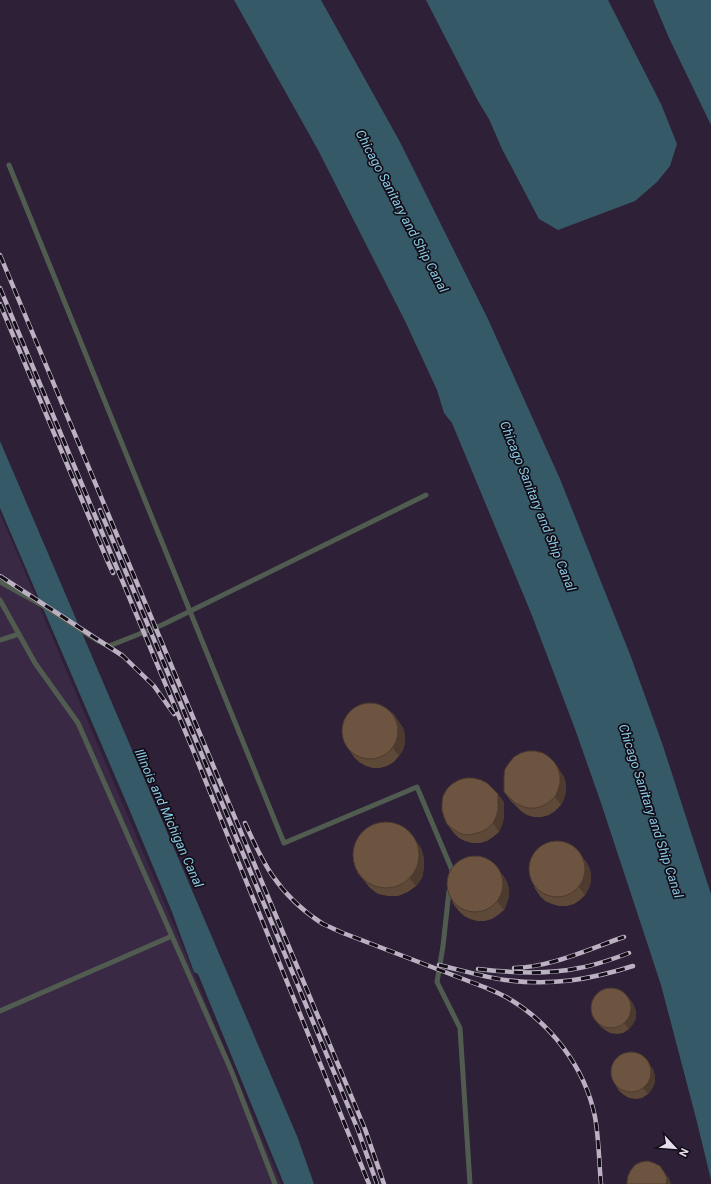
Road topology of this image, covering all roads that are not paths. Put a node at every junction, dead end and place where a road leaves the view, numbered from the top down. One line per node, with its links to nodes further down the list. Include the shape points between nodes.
1 (9, 165): 5 (lane)
2 (426, 495): 5 (lane)
3 (0, 582): 5 (lane, via 109,646 162,626)
4 (0, 600): 6 (lane)
5 (190, 611): 8 (lane, via 284,843 417,787 452,870)
6 (19, 634): 7 (lane); 10 (lane, via 78,723)
7 (0, 640)
8 (451, 878)
9 (450, 885): 13 (lane, via 437,982 460,1028)
10 (172, 936): 11 (lane); 12 (lane, via 231,1070)
11 (0, 1011)
12 (275, 1184)
13 (470, 1184)

